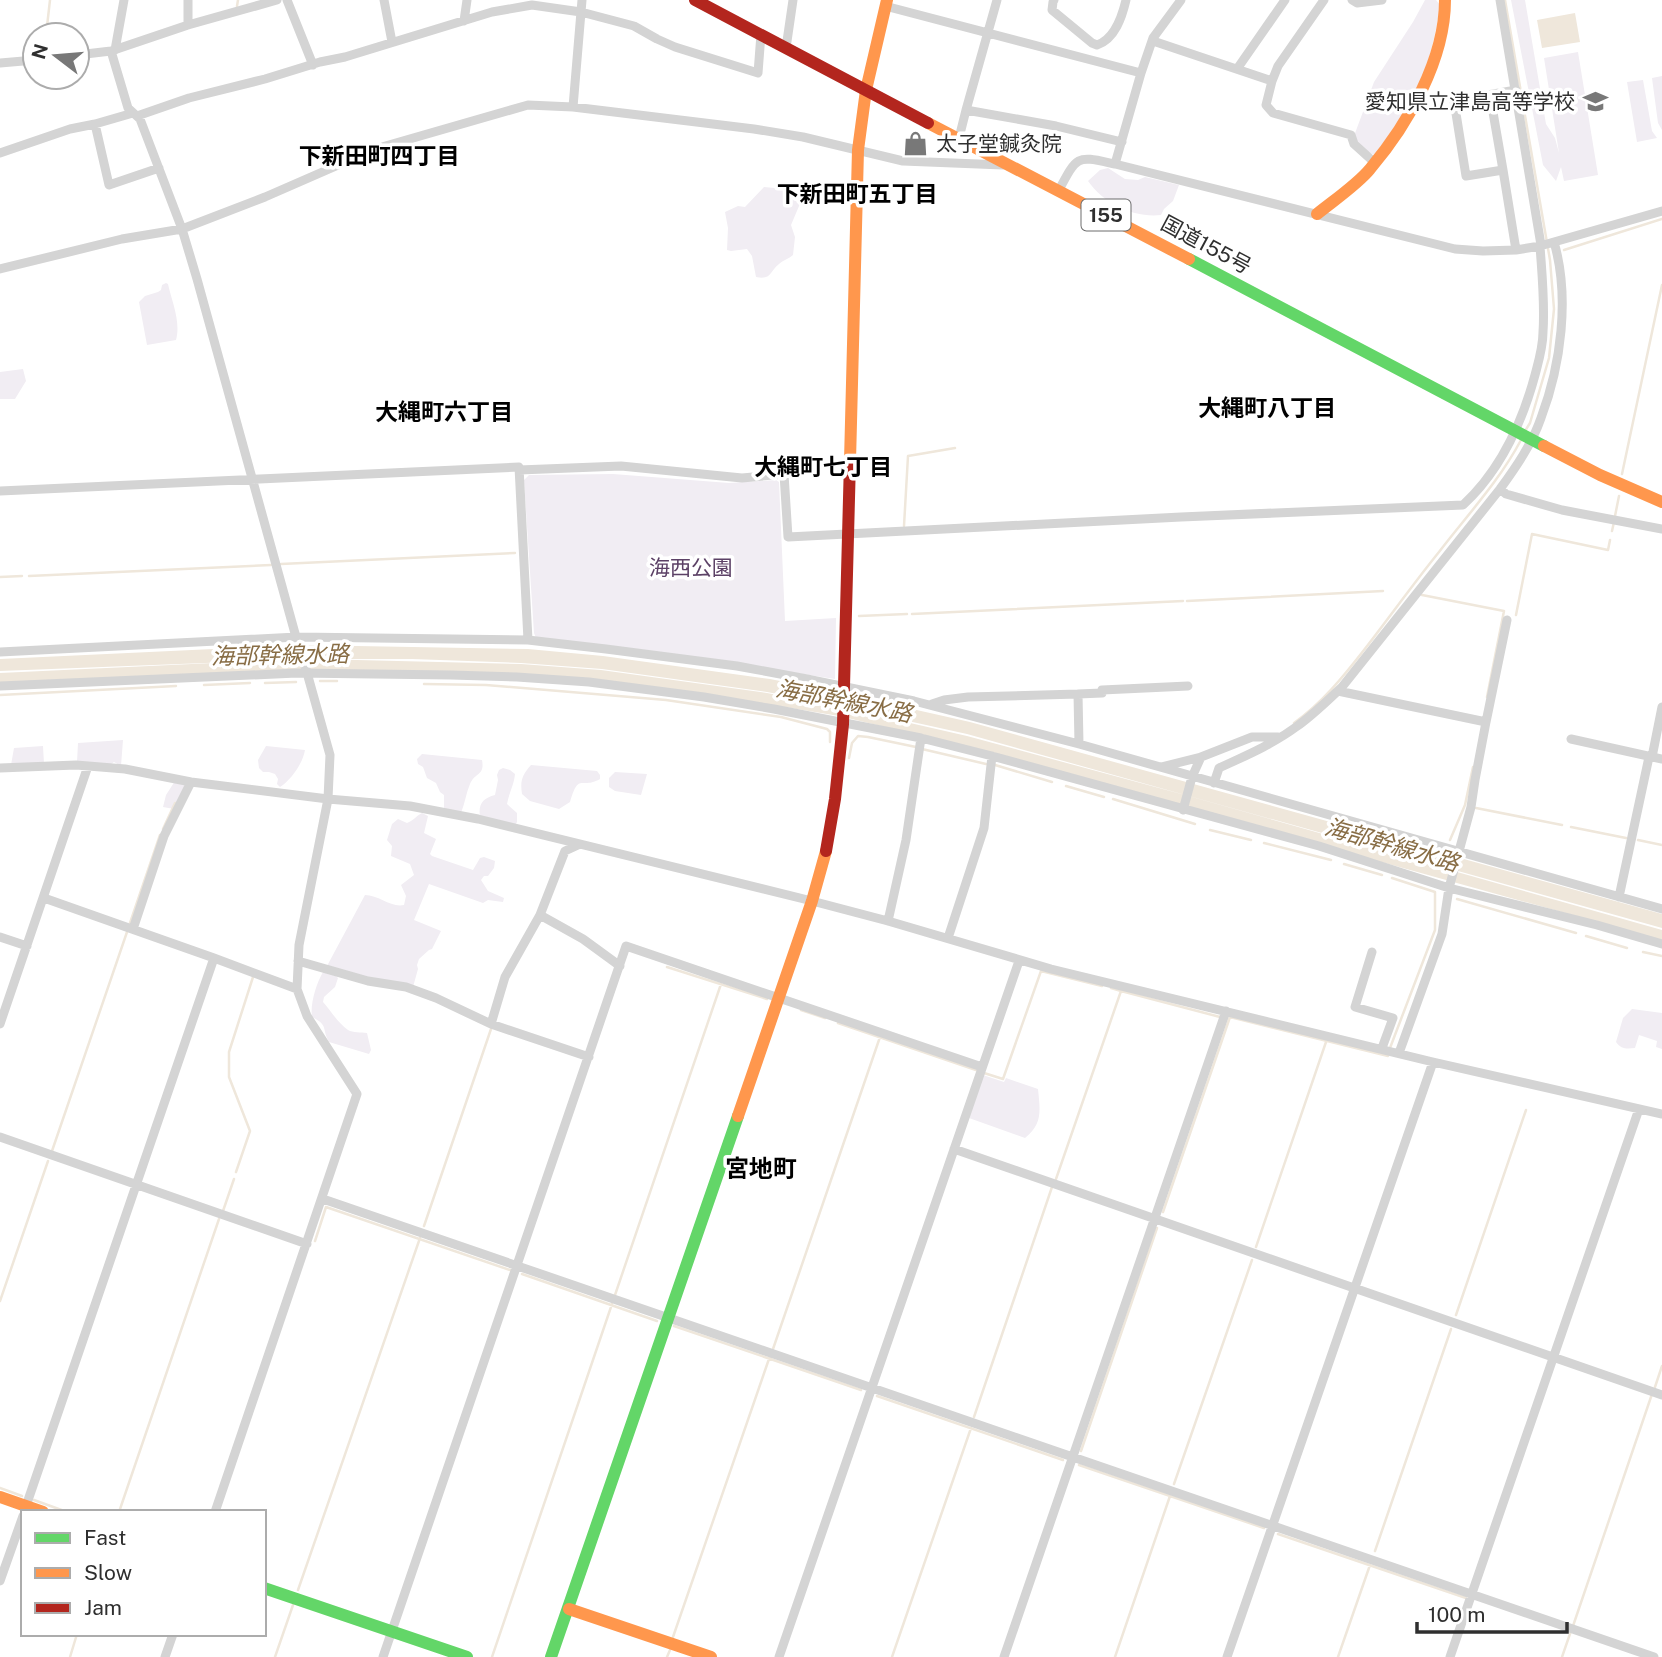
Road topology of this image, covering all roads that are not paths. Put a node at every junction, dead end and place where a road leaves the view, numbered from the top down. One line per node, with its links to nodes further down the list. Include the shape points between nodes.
1 (124, 0): 29 (street)
2 (188, 0): 23 (street)
3 (277, 0): 23 (street)
4 (287, 0): 33 (street)
5 (384, 0): 27 (street)
6 (467, 0): 22 (street)
7 (582, 0): 21 (street)
8 (695, 0): 25 (main road, 国道155号 / 155)
9 (793, 0): 28 (street)
10 (997, 0): 24 (street)
11 (1126, 0): 19 (street, via 1121,19 1106,41 1097,45 1052,10)
12 (1181, 0): 26 (street)
13 (1285, 0): 34 (street)
14 (1324, 0): 36 (street)
15 (1352, 0): 16 (street)
16 (1382, 0)
17 (1445, 0): 48 (main road, via 1432,66 1408,117)
18 (1500, 0): 38 (street)
19 (1052, 1)
20 (886, 3): 24 (street); 37 (main road)
21 (581, 12): 22 (street, via 532,5); 25 (street, via 634,26 675,47 758,73); 40 (street)
22 (464, 21): 27 (street)
23 (188, 26): 29 (street)
24 (989, 33): 35 (street); 41 (street)
25 (761, 34): 28 (main road, 国道155号 / 155)
26 (1153, 38): 34 (street); 35 (street)
27 (391, 42): 33 (street)
28 (786, 48): 37 (main road, 国道155号 / 155)
29 (113, 50): 30 (street); 42 (street, via 128,108)
30 (91, 53)
31 (21, 62): 32 (street)
32 (0, 64)
33 (313, 65): 42 (street)
34 (1237, 69): 36 (street)
35 (1142, 73): 45 (street)
36 (1272, 81): 48 (street, via 1266,106 1273,113 1351,135 1354,144)
37 (866, 90): 44 (main road, 国道155号 / 155); 46 (main road)
38 (1516, 90): 39 (street); 57 (street)
39 (1490, 94): 52 (street); 52 (street, via 1454,101 1466,176)
40 (573, 107): 46 (street, via 754,129); 56 (street, via 528,105 375,149)
41 (966, 110): 44 (street); 45 (street)
42 (135, 115): 43 (street); 51 (street)
43 (95, 124): 47 (street); 51 (street, via 109,185)
44 (959, 138): 50 (main road, 国道155号 / 155)
45 (1122, 142): 49 (street)
46 (858, 150): 50 (street, via 903,161); 69 (main road)
47 (0, 153)
48 (1375, 163): 55 (main road)
49 (1115, 164): 53 (street, via 1080,159); 55 (street)
50 (1012, 166): 53 (main road, 国道155号 / 155)
51 (159, 168): 56 (street)
52 (1503, 170): 58 (street)
53 (1059, 190): 60 (main road, 国道155号 / 155)
54 (1662, 211): 57 (street)
55 (1318, 214): 58 (street, via 1455,248)
56 (182, 229): 59 (street); 63 (street)
57 (1546, 244): 58 (street); 60 (street, via 1542,351); 61 (street, via 1559,258 1560,341 1541,420)
58 (1516, 250)
59 (0, 269)
60 (1515, 430): 61 (main road, 国道155号 / 155); 66 (street)
61 (1531, 439): 64 (street); 67 (main road, 国道155号 / 155)
62 (519, 470): 63 (street); 69 (street, via 621,466 742,478 783,474 788,537); 72 (street)
63 (253, 480): 65 (street); 71 (street)
64 (1500, 489): 66 (street); 68 (street, via 1562,510)
65 (0, 491)
66 (1479, 500): 69 (street, via 1463,505); 78 (street)
67 (1662, 502)
68 (1662, 528)
69 (849, 534): 77 (main road)
70 (1507, 620): 83 (street)
71 (297, 639): 72 (street); 73 (street); 74 (street)
72 (528, 640): 77 (street, via 737,666)
73 (0, 652)
74 (307, 672): 75 (street); 82 (street, via 589,682); 97 (street, via 330,755)
75 (0, 686)
76 (1188, 686): 79 (street)
77 (844, 689): 80 (street); 82 (main road)
78 (1338, 691): 83 (street); 85 (street)
79 (1078, 694): 80 (street, via 968,697); 87 (street)
80 (930, 705): 87 (street)
81 (1662, 707): 90 (street)
82 (843, 722): 84 (street); 106 (main road, via 828,842)
83 (1486, 722): 101 (street)
84 (921, 738): 88 (street); 109 (street)
85 (1280, 738): 89 (street, via 1252,737); 96 (street, via 1219,768)
86 (1571, 739): 90 (street)
87 (1079, 744): 93 (street)
88 (992, 756): 98 (street); 112 (street, via 984,828)
89 (1201, 757): 93 (street); 94 (street)
90 (1654, 758): 104 (street)
91 (88, 766): 92 (street); 95 (street); 105 (street)
92 (0, 768)
93 (1160, 768): 94 (street)
94 (1191, 779): 96 (street); 98 (street)
95 (191, 782): 97 (street); 110 (street, via 164,836)
96 (1214, 783): 101 (street)
97 (328, 799): 99 (street, via 410,806); 117 (street)
98 (1183, 809): 103 (street)
99 (554, 839): 100 (street); 102 (street)
100 (578, 845): 102 (street); 106 (street)
101 (1459, 851): 103 (street); 104 (street)
102 (565, 852): 108 (street)
103 (1448, 888): 113 (street); 126 (street, via 1442,934)
104 (1619, 897): 107 (street)
105 (44, 898): 110 (street); 114 (street)
106 (813, 901): 109 (street); 121 (main road)
107 (1662, 909)
108 (540, 915): 119 (street); 124 (street, via 505,977)
109 (888, 921): 112 (street)
110 (133, 929): 116 (street)
111 (0, 937): 114 (street)
112 (948, 938): 118 (street)
113 (1662, 944)
114 (27, 946): 123 (street)
115 (1372, 952): 125 (street, via 1355,1007 1394,1017)
116 (214, 958): 120 (street); 134 (street)
117 (298, 961): 120 (street); 124 (street, via 436,998)
118 (1019, 961): 122 (street); 129 (street)
119 (620, 966): 121 (street, via 626,946); 127 (street)
120 (297, 989): 135 (street, via 307,1016 357,1094)
121 (779, 997): 129 (street); 140 (main road)
122 (1226, 1011): 125 (street); 136 (street)
123 (0, 1024)
124 (491, 1024): 127 (street)
125 (1382, 1048): 126 (street)
126 (1399, 1053): 128 (street)
127 (589, 1057): 138 (street)
128 (1433, 1062): 130 (street); 139 (street)
129 (982, 1066): 133 (street)
130 (1639, 1109): 131 (street); 141 (street)
131 (1662, 1114)
132 (0, 1138): 134 (street)
133 (954, 1149): 136 (street); 142 (street)
134 (136, 1184): 137 (street); 147 (street)
135 (323, 1199): 137 (street); 138 (street)
136 (1154, 1219): 139 (street); 144 (street)
137 (307, 1244): 148 (street)
138 (517, 1266): 140 (street); 155 (street)
139 (1354, 1288): 141 (street); 150 (street)
140 (669, 1319): 142 (street); 154 (main road)
141 (1554, 1357): 143 (street); 153 (street)
142 (871, 1387): 144 (street); 162 (street)
143 (1662, 1395)
144 (1072, 1456): 150 (street); 163 (street)
145 (0, 1497): 146 (main road)
146 (22, 1510)
147 (24, 1510)
148 (216, 1510)
149 (21, 1520): 151 (street)
150 (1272, 1525): 153 (street); 164 (street)
151 (0, 1581)
152 (266, 1589): 155 (main road)
153 (1472, 1594): 165 (street); 166 (street)
154 (569, 1609): 160 (main road); 161 (main road)
155 (392, 1631): 158 (street); 159 (main road)
156 (172, 1636): 157 (street)
157 (165, 1657)
158 (383, 1657)
159 (467, 1657)
160 (551, 1657)
161 (711, 1657)
162 (779, 1657)
163 (1004, 1657)
164 (1227, 1657)
165 (1450, 1657)
166 (1654, 1657)

